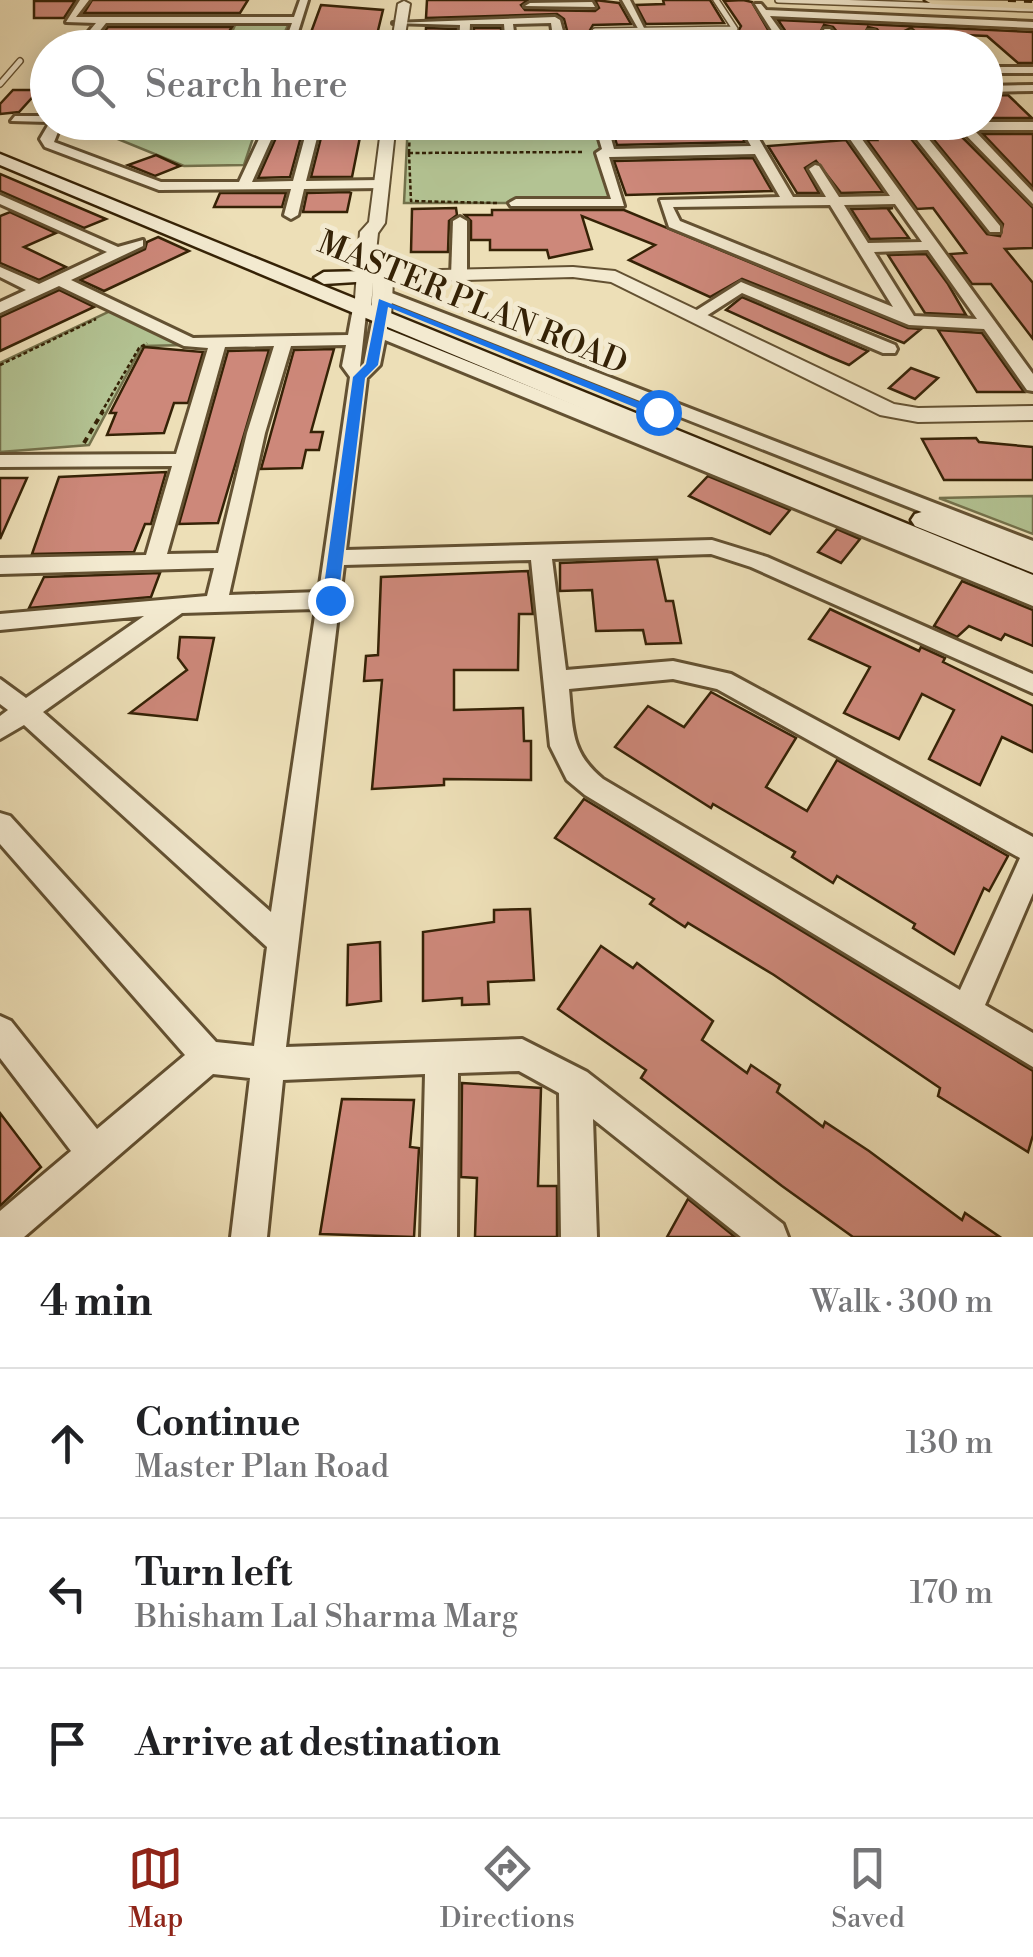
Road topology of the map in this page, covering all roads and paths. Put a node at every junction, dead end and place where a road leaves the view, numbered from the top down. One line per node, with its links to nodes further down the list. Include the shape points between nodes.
1 (85, 0): 15 (street, via 67,18)
2 (304, 0): 13 (street)
3 (626, 0): 26 (street)
4 (716, 0): 19 (lane)
5 (755, 0): 12 (street)
6 (778, 0): 11 (lane)
7 (932, 0): 11 (main road)
8 (407, 4): 17 (street)
9 (592, 5): 10 (street)
10 (516, 6)
11 (1033, 7)
12 (762, 13): 18 (street); 27 (street)
13 (298, 20): 15 (street); 21 (street)
14 (508, 21): 16 (street); 24 (street); 25 (street, via 557,21)
15 (102, 22): 20 (street)
16 (465, 22): 17 (street); 23 (street)
17 (398, 23): 22 (street)
18 (1033, 25)
19 (736, 29): 26 (lane)
20 (95, 30)
21 (294, 30)
22 (398, 30)
23 (465, 30)
24 (509, 30)
25 (558, 30)
26 (643, 30)
27 (775, 30): 28 (street)
28 (792, 30)
29 (20, 61): 33 (lane)
30 (1003, 70): 31 (street)
31 (1033, 70)
32 (14, 83): 33 (lane)
33 (0, 84)
34 (1003, 88): 35 (street)
35 (1033, 88)
36 (15, 119): 37 (street)
37 (30, 119)
38 (1003, 126): 39 (street)
39 (1014, 126): 40 (street); 50 (street)
40 (1033, 126)
41 (47, 140): 58 (street, via 151,184)
42 (265, 140): 58 (street)
43 (310, 140): 57 (street)
44 (387, 140): 56 (street)
45 (603, 140): 53 (street)
46 (752, 140): 52 (street)
47 (856, 140): 60 (street)
48 (923, 140): 68 (street)
49 (986, 140): 61 (street)
50 (1033, 145)
51 (0, 146): 77 (main road, MASTER PLAN ROAD)
52 (757, 150): 53 (street); 62 (street)
53 (605, 152): 64 (path, via 409,153 412,201); 65 (street)
54 (0, 160): 77 (main road, MASTER PLAN ROAD)
55 (815, 169): 63 (street)
56 (381, 184): 57 (street); 77 (street, via 377,223 387,236)
57 (299, 185): 58 (street); 66 (street)
58 (244, 186)
59 (0, 199): 72 (street)
60 (898, 200): 63 (street); 70 (street)
61 (1033, 200)
62 (789, 201): 63 (street); 65 (street)
63 (832, 202): 71 (street)
64 (516, 203): 65 (street)
65 (642, 203): 81 (street, via 681,228)
66 (291, 215)
67 (460, 222): 74 (street)
68 (995, 229)
69 (138, 243): 72 (street)
70 (931, 246): 71 (street); 82 (street)
71 (861, 248): 81 (street)
72 (118, 252): 75 (street)
73 (0, 270): 76 (street)
74 (460, 276): 77 (street); 80 (street, via 592,272 640,286)
75 (60, 281): 76 (street); 86 (street, via 190,344)
76 (39, 290): 78 (street)
77 (375, 300): 83 (street); 89 (street, via 372,365); 95 (street); 100 (main road, MASTER PLAN ROAD); 102 (main road, MASTER PLAN ROAD); 103 (street)
78 (0, 308)
79 (110, 312): 88 (path)
80 (698, 315): 87 (street, via 741,287); 91 (street, via 888,410)
81 (908, 320): 82 (street)
82 (986, 324): 90 (street)
83 (354, 340): 84 (street); 89 (street, via 350,366)
84 (284, 342): 86 (street); 98 (street)
85 (148, 343): 92 (path, via 138,348 90,439)
86 (217, 345): 93 (street)
87 (889, 350)
88 (0, 364)
89 (359, 377): 97 (street)
90 (1033, 386)
91 (1033, 413)
92 (75, 444)
93 (183, 460): 94 (street); 99 (street)
94 (0, 461)
95 (1033, 549)
96 (541, 552): 97 (street); 108 (street); 109 (street, via 692,546 734,552)
97 (336, 558): 104 (street)
98 (226, 560): 99 (street); 106 (street)
99 (154, 562): 101 (street)
100 (1033, 563)
101 (0, 566)
102 (1033, 586)
103 (1033, 598)
104 (330, 600): 106 (street); 116 (street)
105 (177, 605): 106 (street); 107 (street); 111 (street)
106 (216, 605)
107 (0, 622)
108 (553, 681): 114 (street, via 673,670 723,681); 117 (street, via 567,760 594,786)
109 (1033, 684)
110 (0, 689): 111 (street)
111 (26, 712): 112 (street); 116 (street)
112 (0, 729)
113 (0, 826): 120 (street)
114 (1033, 851)
115 (1033, 862): 117 (street)
116 (282, 941): 122 (street)
117 (966, 1011): 119 (street)
118 (0, 1032): 124 (street)
119 (1033, 1051)
120 (208, 1057): 122 (street); 124 (street)
121 (442, 1058): 122 (street); 123 (street, via 522,1055); 127 (street)
122 (270, 1064): 126 (street)
123 (575, 1084): 128 (street); 129 (street)
124 (95, 1154): 125 (street)
125 (0, 1234)
126 (249, 1237)
127 (440, 1237)
128 (579, 1237)
129 (770, 1237)

